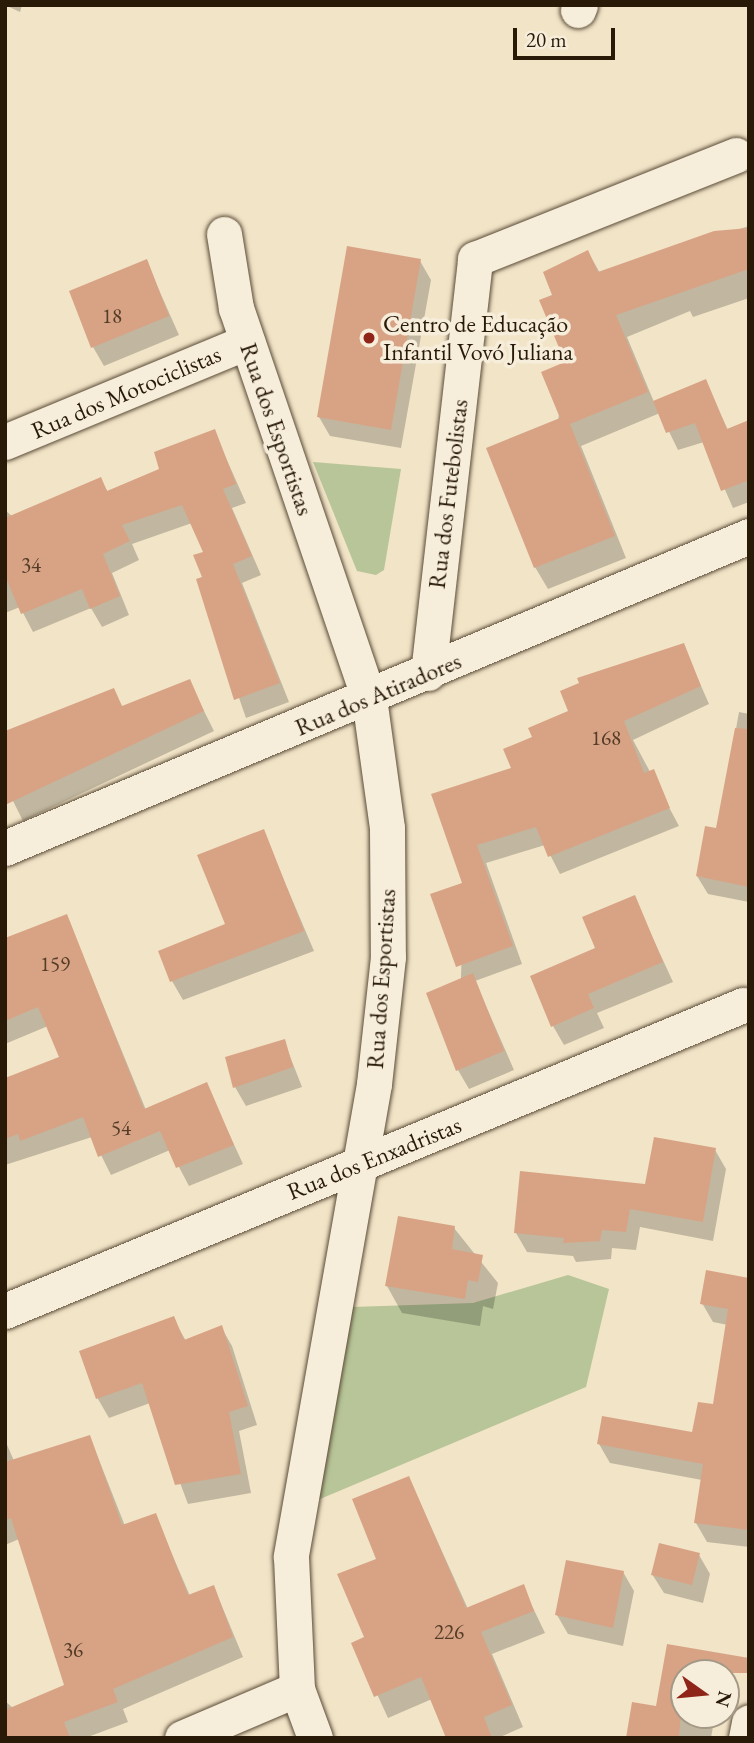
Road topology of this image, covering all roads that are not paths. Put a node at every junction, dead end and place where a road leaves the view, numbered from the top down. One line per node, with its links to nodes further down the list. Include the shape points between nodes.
1 (736, 155): 6 (street, Rua dos Futebolistas, via 475,259)
2 (224, 234): 3 (street, Rua dos Esportistas)
3 (247, 342): 4 (street, Rua dos Motociclistas); 7 (street, Rua dos Esportistas)
4 (5, 442)
5 (749, 536): 6 (street, Rua dos Atiradores)
6 (428, 674): 7 (street, Rua dos Atiradores)
7 (369, 698): 8 (street, Rua dos Atiradores); 10 (street, Rua dos Esportistas, via 386,814 389,917)
8 (5, 848)
9 (747, 1001): 10 (street, Rua dos Enxadristas)
10 (361, 1164): 11 (street, Rua dos Enxadristas); 12 (street, Rua dos Esportistas, via 296,1513 292,1622)
11 (5, 1311)
12 (297, 1689): 14 (street); 15 (street, Rua dos Esportistas)
13 (749, 1722): 16 (street)
14 (182, 1738)
15 (316, 1738)
16 (746, 1738)

